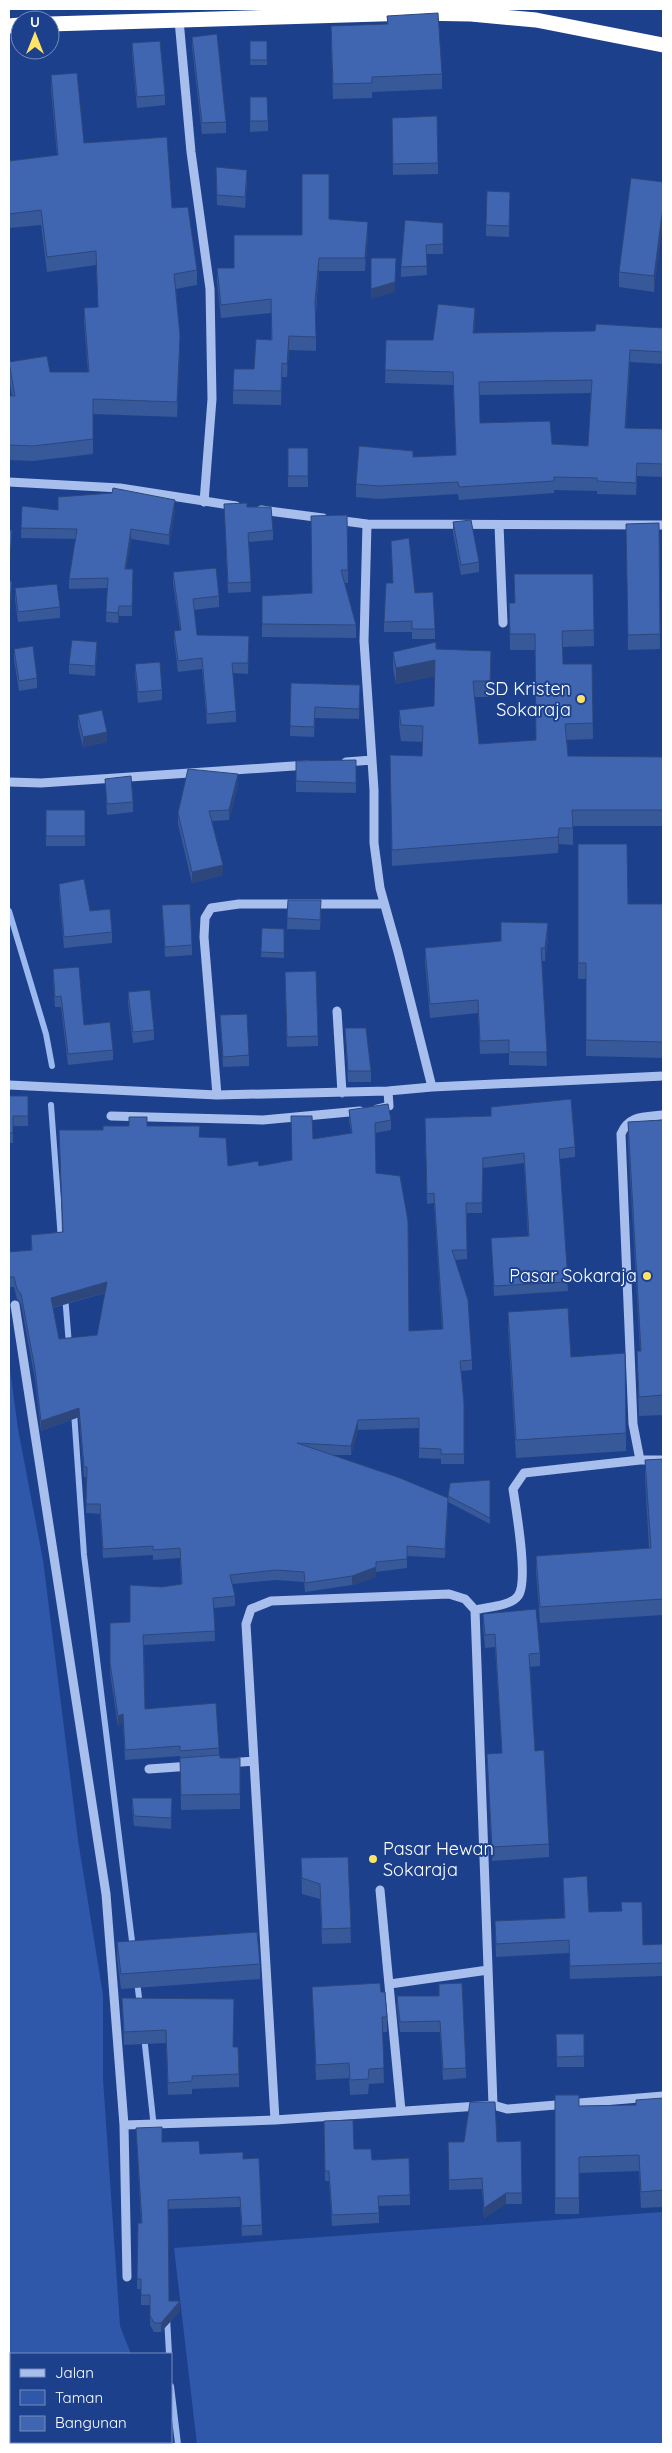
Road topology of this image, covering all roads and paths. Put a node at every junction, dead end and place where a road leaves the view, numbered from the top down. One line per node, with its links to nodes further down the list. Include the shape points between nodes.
1 (179, 20): 2 (highway); 3 (highway, via 471,14 536,20); 5 (street, via 191,152 206,246 210,298 212,399)
2 (60, 24)
3 (663, 44)
4 (9, 482): 5 (street, via 120,488)
5 (204, 502): 6 (street)
6 (367, 524): 7 (street); 10 (street, via 364,642)
7 (499, 525): 8 (street); 9 (street)
8 (663, 525)
9 (503, 623)
10 (372, 760): 11 (street); 14 (street, via 374,843)
11 (334, 763)
12 (315, 764): 13 (street, via 42,783)
13 (9, 782)
14 (384, 904): 18 (street); 21 (street, via 239,904 211,908 205,918 204,938)
15 (337, 1011): 20 (street)
16 (663, 1076): 18 (street)
17 (9, 1085): 21 (street)
18 (432, 1087): 19 (street)
19 (388, 1091): 20 (street); 22 (street, via 387,1108 327,1115 263,1120)
20 (342, 1093): 21 (street)
21 (217, 1094)
22 (111, 1116)
23 (663, 1116): 25 (street, via 633,1119 621,1134 633,1424)
24 (15, 1305): 39 (street, via 106,1894)
25 (640, 1460): 26 (street); 27 (street, via 524,1473 513,1489 523,1577 519,1595 512,1602)
26 (663, 1460)
27 (475, 1610): 28 (street, via 465,1599 449,1594 271,1601 251,1609 246,1624); 33 (street)
28 (254, 1761): 29 (street); 38 (street)
29 (216, 1764)
30 (197, 1766): 31 (street)
31 (149, 1769)
32 (380, 1890): 34 (street)
33 (488, 1970): 34 (street); 36 (street)
34 (390, 1984): 37 (street)
35 (663, 2096): 36 (street, via 507,2109)
36 (493, 2105): 37 (street)
37 (402, 2111): 38 (street)
38 (275, 2120): 39 (street)
39 (124, 2125): 40 (street)
40 (127, 2277)

